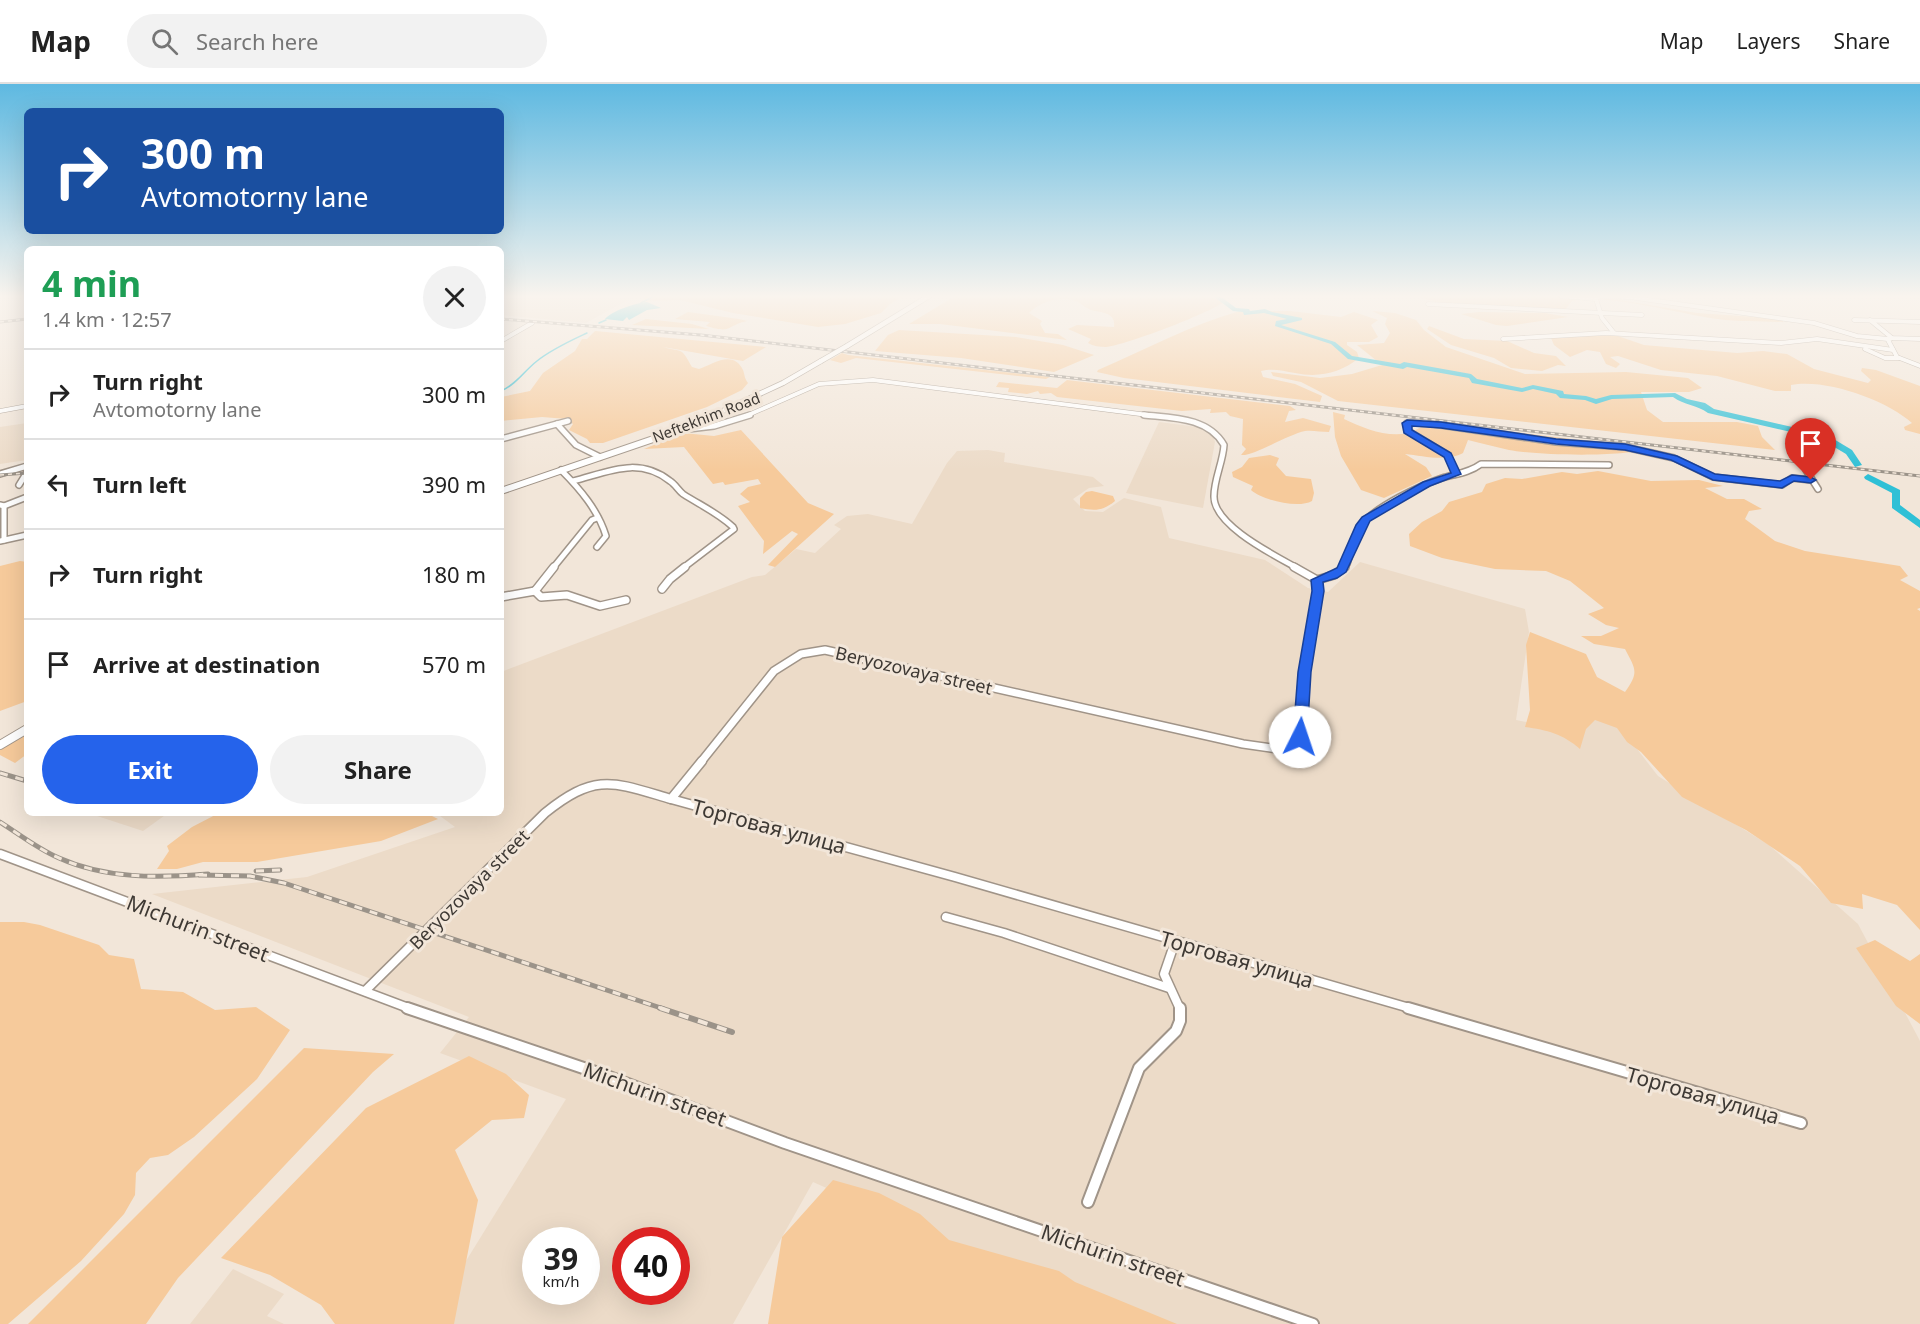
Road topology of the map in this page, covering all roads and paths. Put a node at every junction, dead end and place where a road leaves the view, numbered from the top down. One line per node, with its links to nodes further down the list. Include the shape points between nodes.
1 (833, 354): 8 (main road, Neftekhim Road, bridge, via 768,393)
2 (1874, 354): 4 (street)
3 (1896, 354): 4 (street)
4 (1899, 358): 5 (street)
5 (1920, 366)
6 (24, 407): 7 (street)
7 (0, 411)
8 (709, 418): 10 (street); 12 (main road, Neftekhim Road)
9 (568, 421): 11 (street)
10 (728, 423): 12 (street); 34 (street, via 808,388 854,380 1186,420 1208,428 1224,445 1214,498 1219,514 1231,526)
11 (557, 424): 13 (street); 14 (street, via 576,445)
12 (671, 432): 14 (main road, Neftekhim Road)
13 (504, 438)
14 (600, 457): 17 (main road, Neftekhim Road)
15 (1609, 465): 21 (street, via 1481,464)
16 (24, 469): 19 (street)
17 (561, 470): 23 (street); 26 (main road, Neftekhim Road)
18 (1806, 470): 22 (street)
19 (0, 474)
20 (24, 474): 24 (street)
21 (1456, 474): 22 (street, via 1448,455 1408,431 1407,423 1625,447 1674,458 1713,477 1782,485 1792,478); 34 (street, via 1426,484 1366,519 1342,570)
22 (1811, 480): 25 (street)
23 (573, 481): 30 (street); 35 (street, via 631,466 648,468 733,527 670,577)
24 (19, 485)
25 (1818, 489)
26 (504, 490)
27 (24, 498): 28 (street)
28 (2, 505): 29 (street)
29 (1, 517): 32 (street, via 7,527)
30 (597, 518): 33 (street, via 606,536); 36 (street)
31 (24, 536): 32 (street)
32 (2, 541)
33 (597, 547)
34 (1317, 580): 41 (street, Beryozovaya street, via 1300,737 1286,749 1207,736 816,649 796,656 774,671)
35 (662, 589)
36 (535, 591): 37 (street); 38 (street, via 541,597 567,595 600,606)
37 (504, 596)
38 (626, 600)
39 (24, 731): 40 (main road)
40 (0, 745)
41 (671, 799): 44 (street, Торговая улица); 46 (street, Beryozovaya street, via 609,783 576,790 545,813)
42 (0, 854): 46 (street, Michurin street)
43 (946, 917): 45 (street)
44 (1175, 942): 45 (street, via 1164,974); 47 (street, Торговая улица)
45 (1169, 988): 48 (street, via 1180,1007 1180,1021 1176,1031 1139,1068)
46 (365, 991): 49 (street, Michurin street, via 785,1143)
47 (1801, 1123)
48 (1088, 1202)
49 (1313, 1324)

